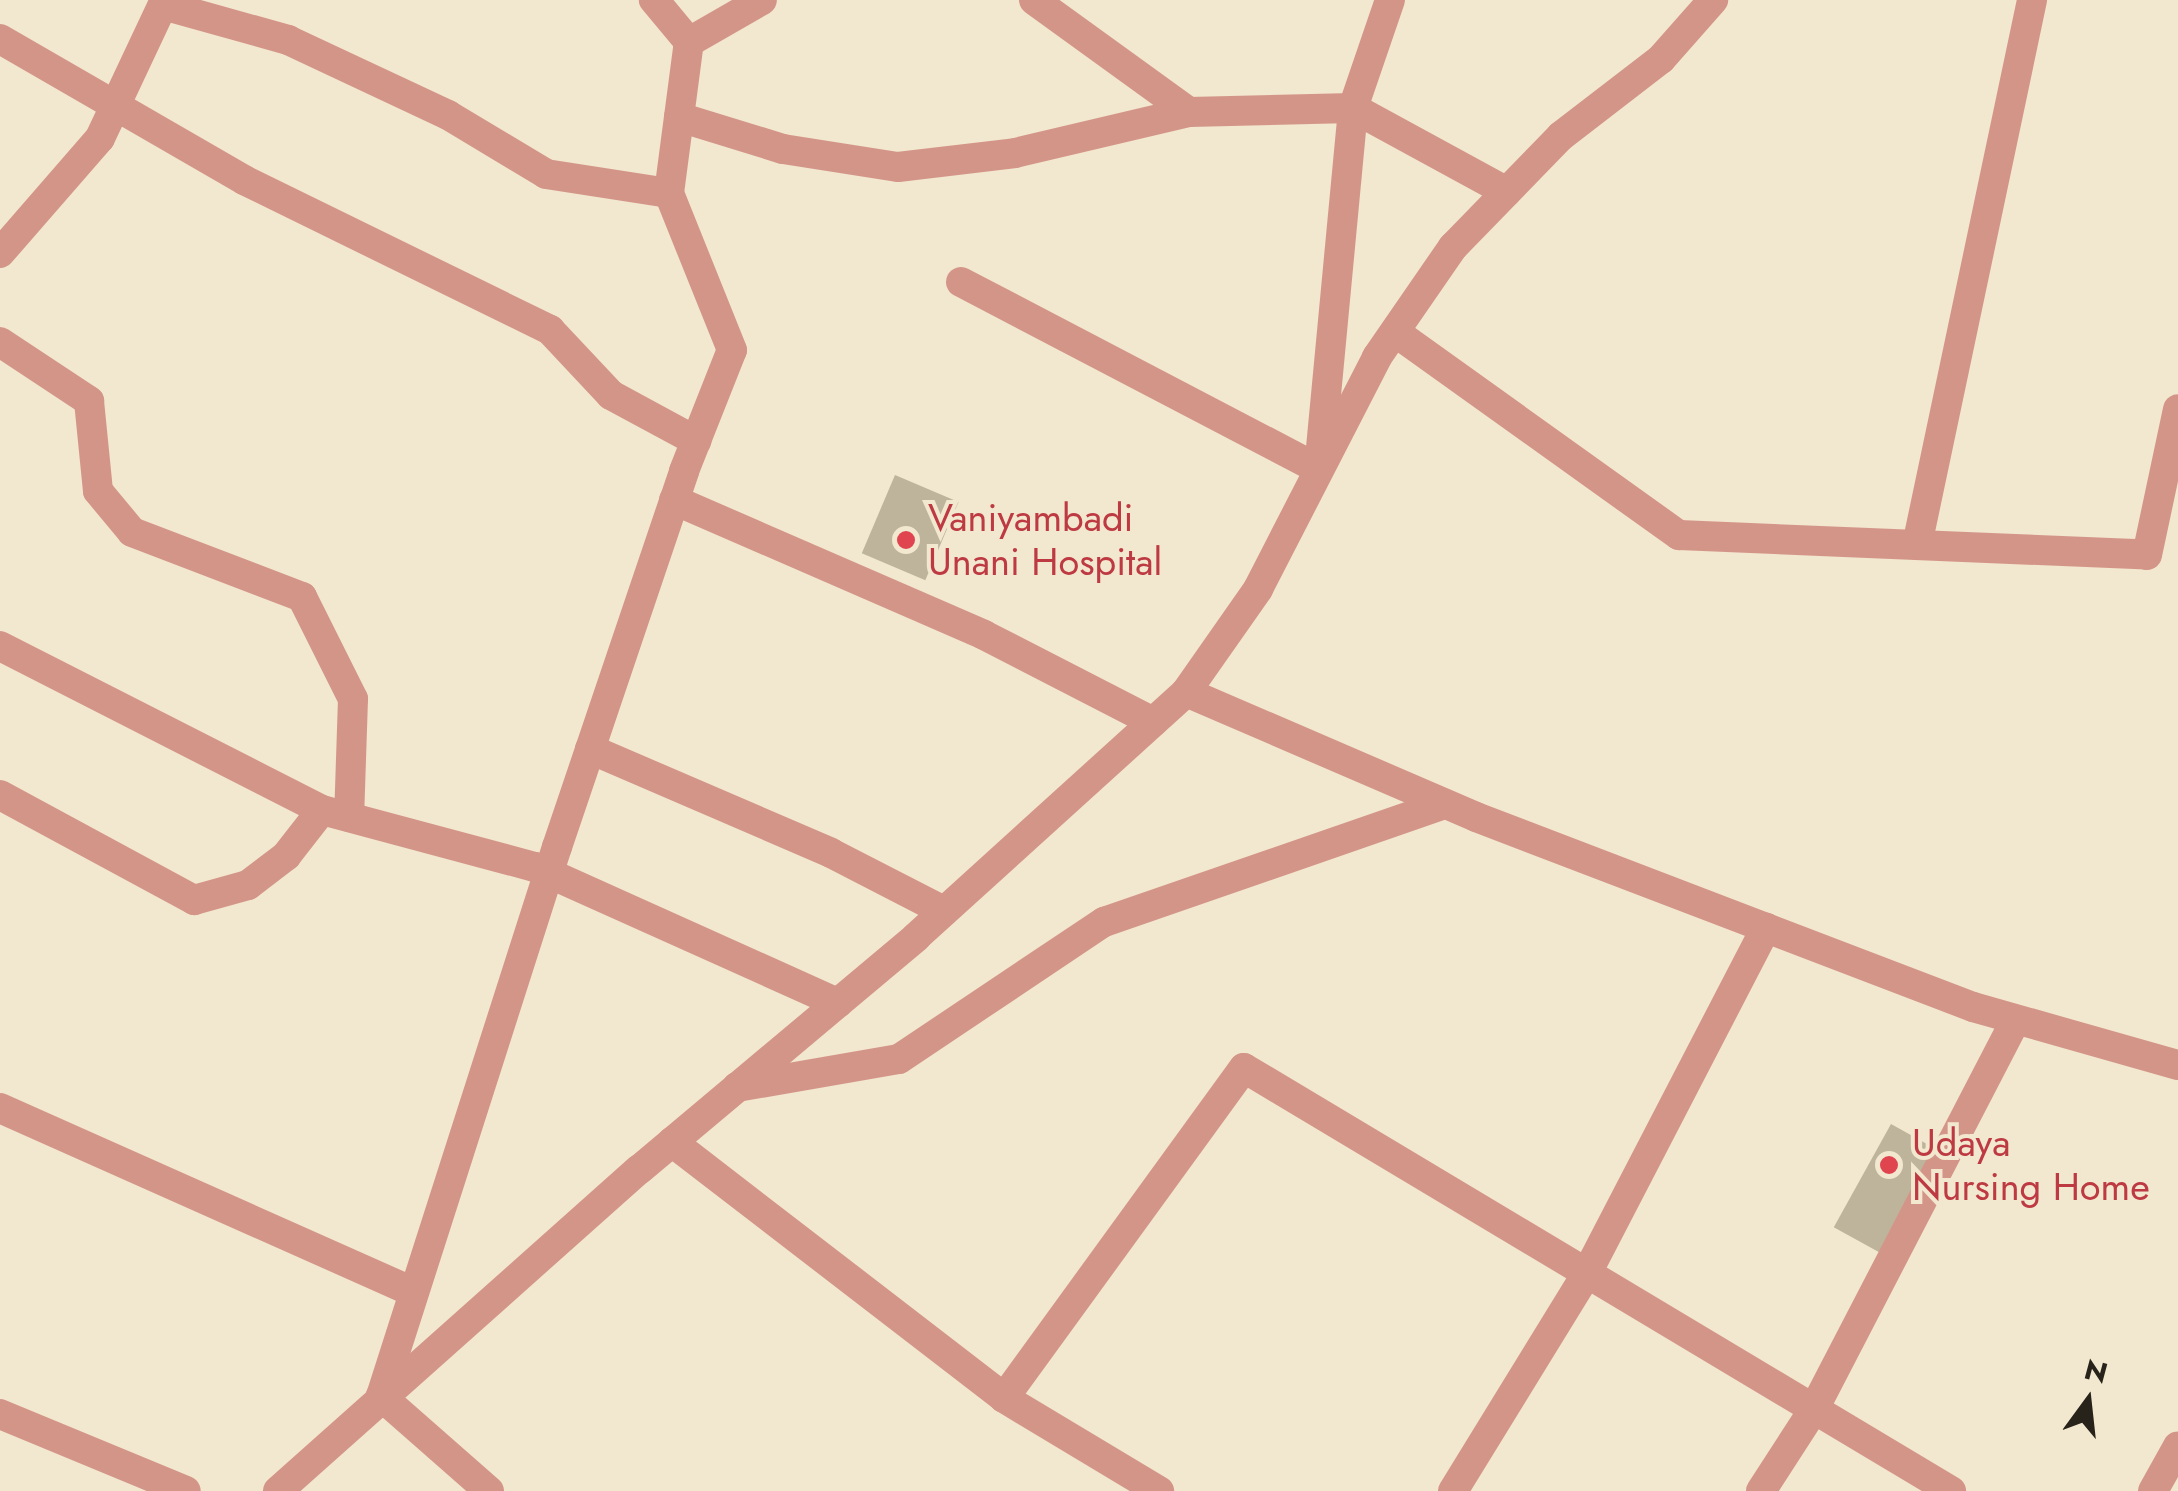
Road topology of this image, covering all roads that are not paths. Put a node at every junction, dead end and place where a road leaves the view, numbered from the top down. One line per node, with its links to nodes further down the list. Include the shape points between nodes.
1 (654, 0): 9 (street)
2 (762, 0): 9 (street)
3 (1034, 0): 12 (street)
4 (1390, 0): 11 (street)
5 (1713, 0): 14 (street, via 1660,59 1562,136)
6 (2032, 0): 24 (street)
7 (164, 3): 10 (street); 15 (street, via 288,40 448,114 546,174)
8 (0, 39): 10 (street)
9 (689, 42): 13 (street)
10 (118, 101): 16 (street, via 100,138); 21 (street, via 244,180 550,330 611,395)
11 (1353, 108): 12 (street); 14 (street); 22 (street)
12 (1189, 112): 13 (street, via 1015,153 898,167 783,149)
13 (679, 117): 15 (street)
14 (1507, 192): 18 (street, via 1453,247)
15 (669, 193): 21 (street, via 732,350)
16 (0, 253)
17 (961, 282): 22 (street)
18 (1395, 332): 22 (street); 24 (street, via 1680,535)
19 (0, 342): 31 (street, via 89,401 98,491 132,532 302,597 353,699)
20 (2178, 413): 24 (street, via 2147,554)
21 (696, 441): 23 (street)
22 (1319, 469): 26 (street, via 1258,589)
23 (674, 500): 27 (street, via 984,635); 28 (street)
24 (1917, 545)
25 (0, 646): 31 (street)
26 (1186, 692): 27 (street); 30 (street)
27 (1152, 722): 33 (street)
28 (590, 749): 32 (street); 33 (street, via 831,852)
29 (0, 795): 31 (street, via 194,900 248,885)
30 (1445, 804): 34 (street); 38 (street, via 1104,922 899,1059)
31 (335, 814): 32 (street)
32 (548, 873): 35 (street); 42 (street)
33 (944, 912): 35 (street)
34 (1766, 928): 36 (street); 41 (street)
35 (838, 1003): 38 (street)
36 (2016, 1020): 37 (street); 45 (street)
37 (2178, 1066)
38 (738, 1087): 40 (street)
39 (0, 1108): 42 (street)
40 (672, 1142): 43 (street); 44 (street)
41 (1587, 1273): 44 (street, via 1244,1068); 45 (street); 52 (street)
42 (414, 1292): 43 (street)
43 (381, 1396): 49 (street); 50 (street)
44 (1004, 1398): 51 (street)
45 (1814, 1409): 53 (street); 54 (street)
46 (0, 1414): 48 (street)
47 (2178, 1446): 55 (street)
48 (186, 1491)
49 (278, 1491)
50 (490, 1491)
51 (1159, 1491)
52 (1453, 1491)
53 (1762, 1491)
54 (1951, 1491)
55 (2152, 1491)

